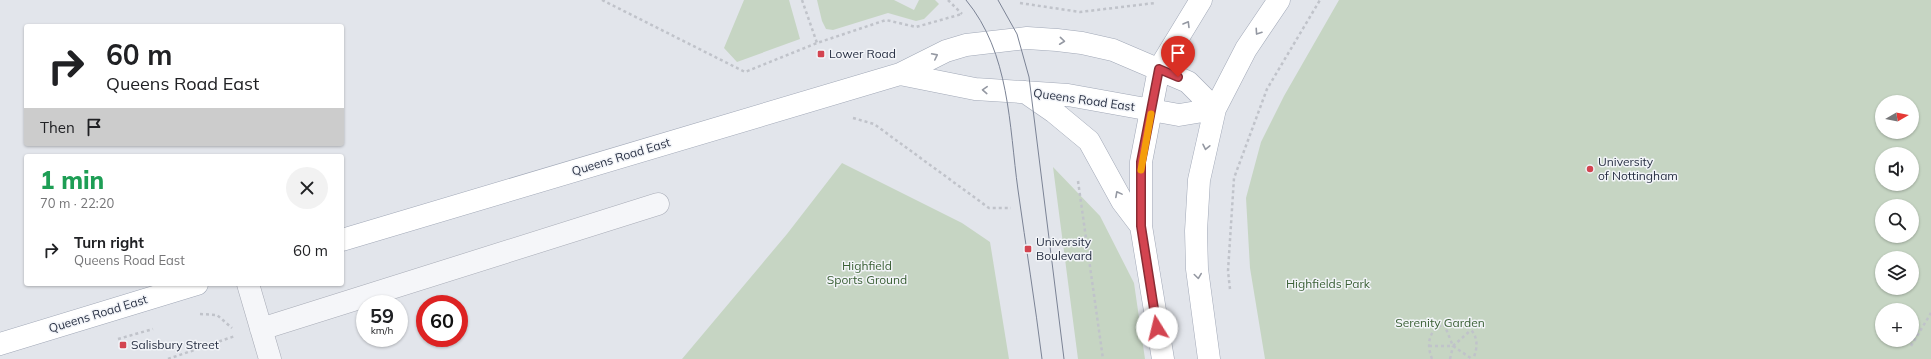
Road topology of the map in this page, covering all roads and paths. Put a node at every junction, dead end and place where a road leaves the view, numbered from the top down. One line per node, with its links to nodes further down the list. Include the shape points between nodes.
1 (602, 0): 9 (path, via 745,72)
2 (802, 0): 9 (path)
3 (948, 0): 9 (path, via 962,14 916,27 886,20)
4 (1201, 0): 10 (main road, one-way to 4)
5 (1280, 0): 13 (main road, one-way to 13, via 1246,50)
6 (1320, 0): 23 (path, via 1267,90 1234,178 1228,271)
7 (1020, 3): 8 (path, via 1080,12)
8 (1155, 4)
9 (817, 43)
10 (1159, 69): 11 (main road, Queens Road East, one-way to 10, via 953,49 983,42 1027,38 1082,43 1113,50); 13 (main road, Queens Road East, via 1188,82); 14 (main road)
11 (900, 74): 12 (main road, Queens Road East, one-way to 11, via 975,89); 20 (main road, Queens Road East)
12 (1024, 91): 14 (main road, Queens Road East, via 1068,95); 19 (main road, one-way to 12, via 1122,201 1089,141)
13 (1215, 109): 14 (main road, Queens Road East, via 1179,115); 39 (main road, one-way to 39, via 1199,180 1196,232 1197,269)
14 (1151, 110): 19 (main road, via 1141,162)
15 (849, 117): 18 (path, via 874,124 989,208)
16 (1081, 197): 37 (path)
17 (658, 204): 28 (street)
18 (1011, 208)
19 (1141, 226): 38 (main road)
20 (344, 239)
21 (189, 286): 32 (main road, Queens Road East)
22 (249, 286): 28 (street)
23 (1230, 293)
24 (1931, 313): 30 (path)
25 (194, 316): 35 (path, via 217,315 238,335)
26 (1444, 324): 29 (path, via 1459,323); 33 (path, via 1433,331); 34 (path)
27 (158, 327): 31 (path)
28 (261, 329): 36 (street)
29 (1471, 330): 34 (path); 42 (path, via 1476,338 1476,350)
30 (1919, 334)
31 (114, 340)
32 (0, 344)
33 (1429, 346): 34 (path); 40 (path)
34 (1454, 346): 41 (path); 42 (path)
35 (168, 359)
36 (270, 359)
37 (1103, 359)
38 (1163, 359)
39 (1209, 359)
40 (1432, 359)
41 (1450, 359)
42 (1472, 359)

